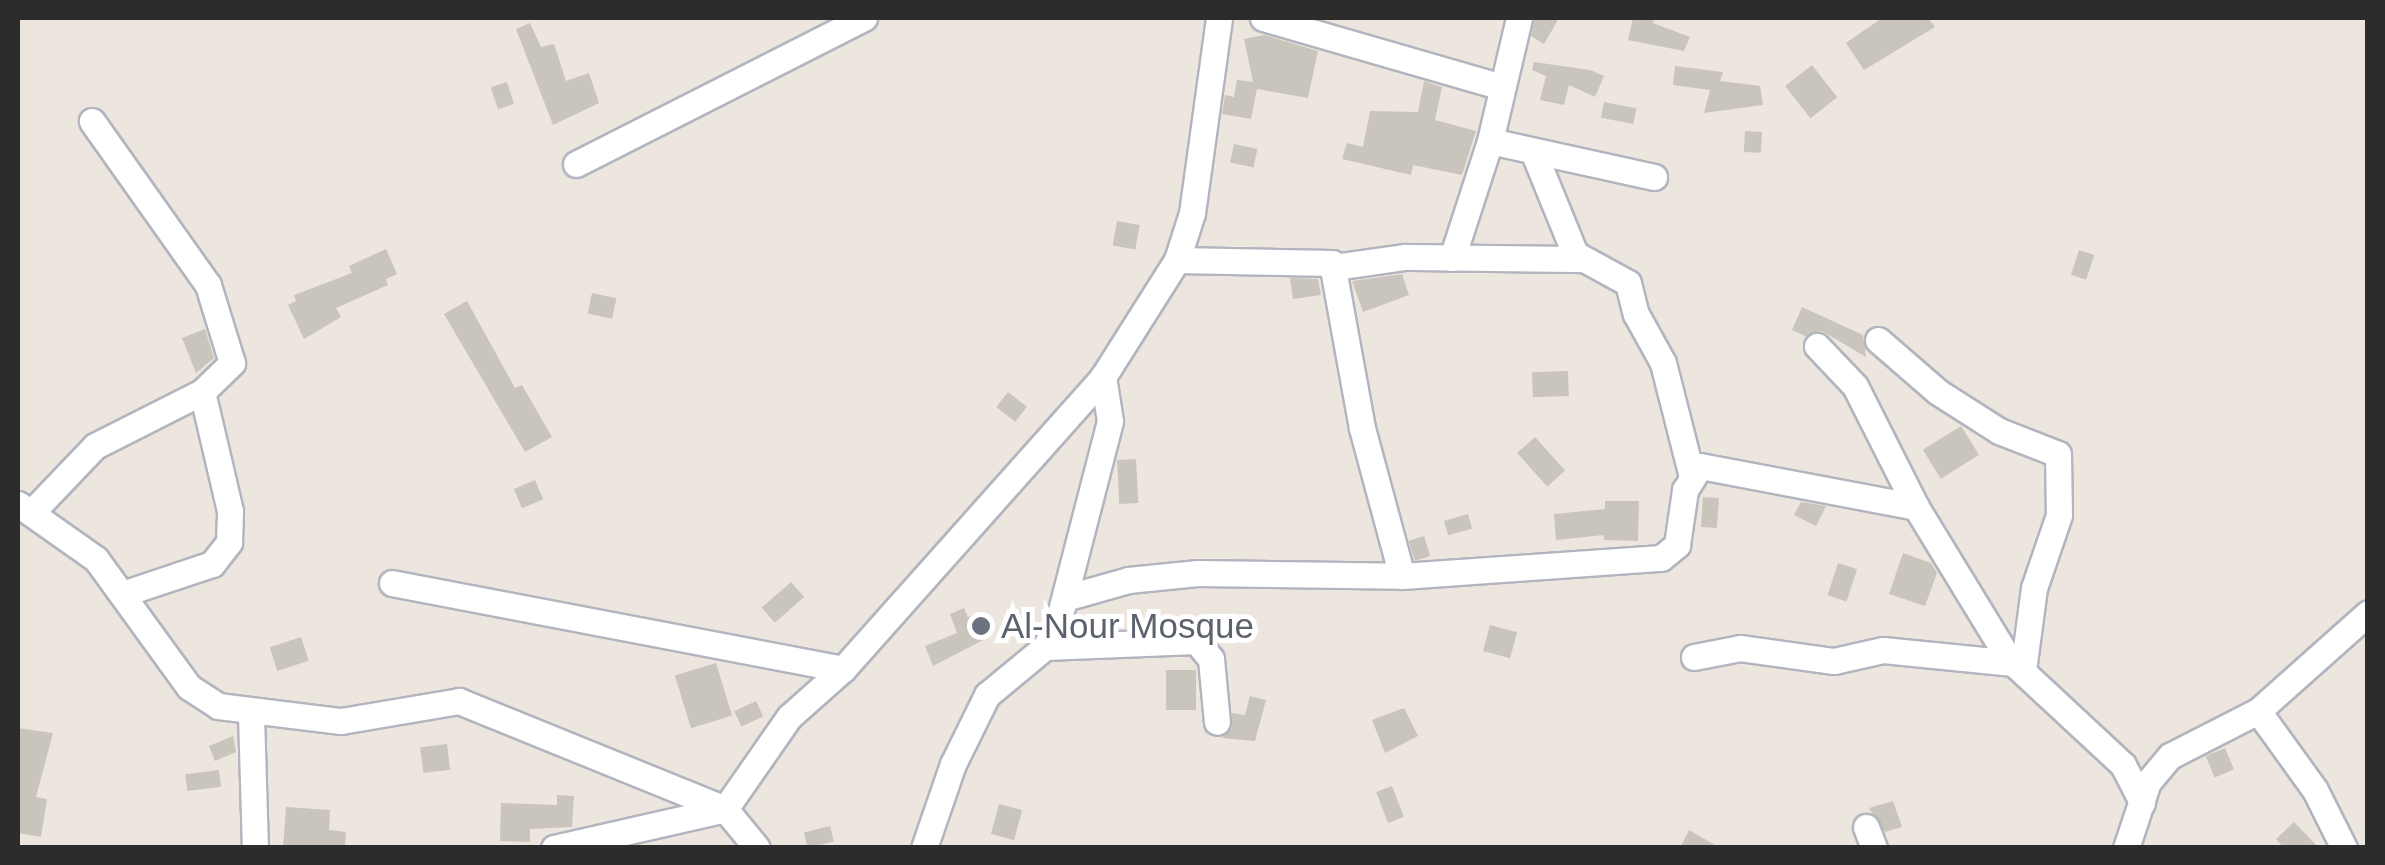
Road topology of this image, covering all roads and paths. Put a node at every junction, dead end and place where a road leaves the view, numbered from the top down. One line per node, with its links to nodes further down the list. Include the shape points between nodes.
1 (864, 18): 9 (street)
2 (1219, 18): 12 (street, via 1192,213)
3 (1264, 18): 5 (street)
4 (1519, 18): 5 (street)
5 (1502, 87): 7 (street)
6 (92, 121): 18 (street, via 186,248 222,318 232,363)
7 (1490, 141): 8 (street); 11 (street)
8 (1533, 151): 10 (street); 13 (street)
9 (576, 164)
10 (1654, 177)
11 (1452, 258): 13 (street); 14 (street)
12 (1177, 260): 14 (street, via 1323,258); 17 (street)
13 (1580, 260): 19 (street, via 1628,283 1636,314 1663,363)
14 (1334, 267): 22 (street, via 1362,428)
15 (1878, 340): 29 (street, via 1938,392 2025,445 2053,449 2063,466 2059,514)
16 (1818, 346): 20 (street, via 1855,386)
17 (1103, 377): 25 (street, via 1110,420 1082,510); 30 (street)
18 (202, 392): 21 (street, via 94,446); 24 (street, via 230,511 229,542 212,564)
19 (1692, 477): 20 (street, via 1712,465); 22 (street, via 1677,545 1660,558)
20 (1916, 506): 29 (street)
21 (25, 508): 24 (street, via 96,559)
22 (1402, 576): 25 (street, via 1156,576)
23 (392, 583): 30 (street)
24 (125, 593): 32 (street, via 189,687 218,706)
25 (1065, 598): 27 (street)
26 (2368, 613): 31 (street)
27 (1045, 647): 33 (street, via 1196,641 1211,659); 36 (street, via 987,695)
28 (1694, 657): 29 (street, via 1740,648 1834,661 1883,650)
29 (2018, 666): 34 (street, via 2123,765)
30 (843, 669): 35 (street, via 789,716)
31 (2258, 711): 34 (street, via 2170,756 2148,782); 42 (street, via 2315,790)
32 (251, 715): 35 (street, via 341,721 459,702); 37 (street)
33 (1217, 722)
34 (2142, 802): 41 (street)
35 (725, 809): 38 (street); 39 (street)
36 (929, 836): 40 (street)
37 (255, 848)
38 (554, 848)
39 (757, 848)
40 (946, 848)
41 (2126, 848)
42 (2344, 848)

